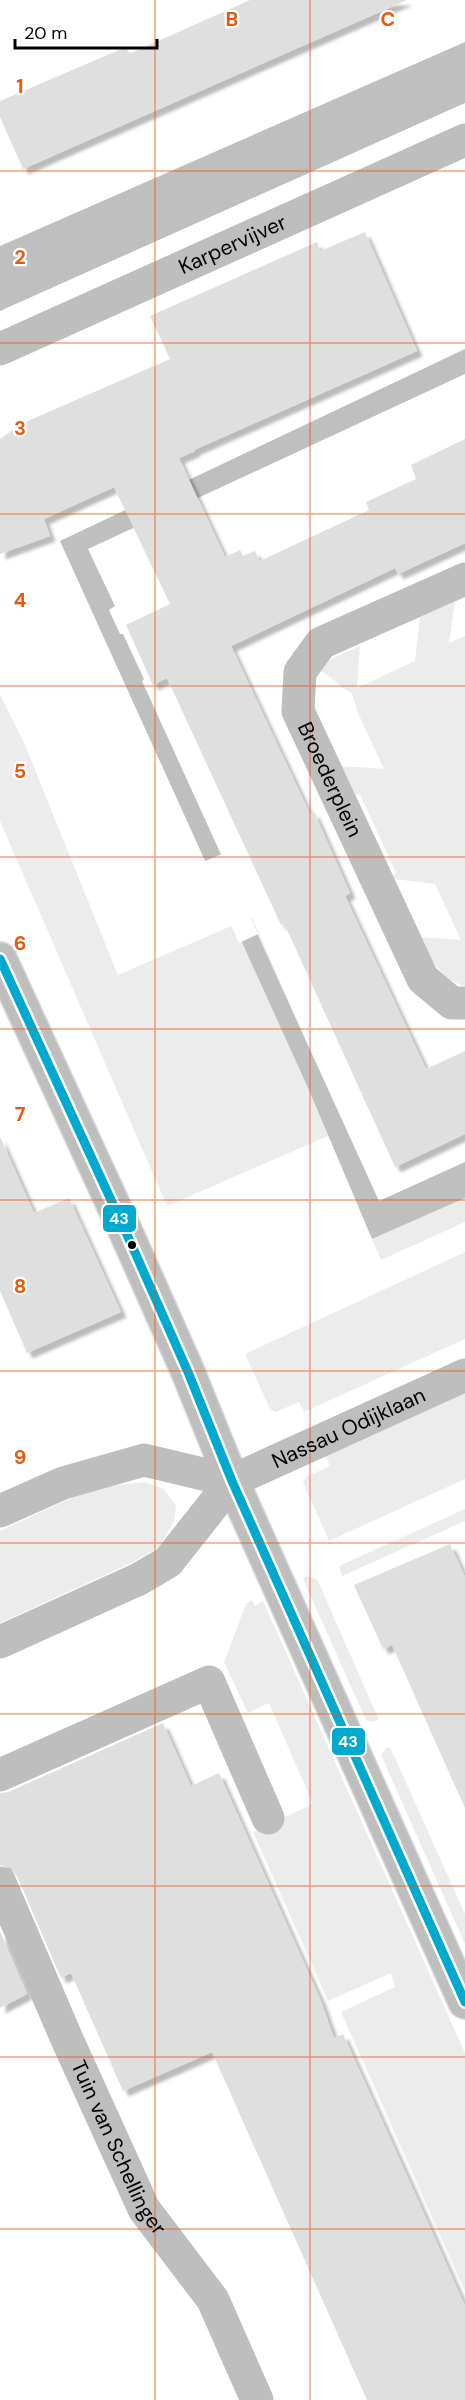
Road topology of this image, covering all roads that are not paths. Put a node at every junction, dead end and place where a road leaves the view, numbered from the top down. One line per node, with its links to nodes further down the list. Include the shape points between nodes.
1 (465, 140): 2 (street, Karpervijver)
2 (0, 350)
3 (465, 579): 5 (street, Broederplein, via 321,643 300,672 298,711 423,979 452,1003)
4 (0, 959): 7 (street, via 138,1259)
5 (465, 1002)
6 (465, 1375): 7 (street, Nassau Odijklaan)
7 (232, 1481): 8 (street, via 144,1460 63,1483); 9 (street, via 168,1562); 13 (street)
8 (0, 1511)
9 (0, 1642)
10 (0, 1775): 11 (street, via 209,1682)
11 (268, 1818)
12 (0, 1883): 14 (street, Tuin van Schellinger, via 144,2209 213,2300)
13 (465, 2002)
14 (257, 2400)

